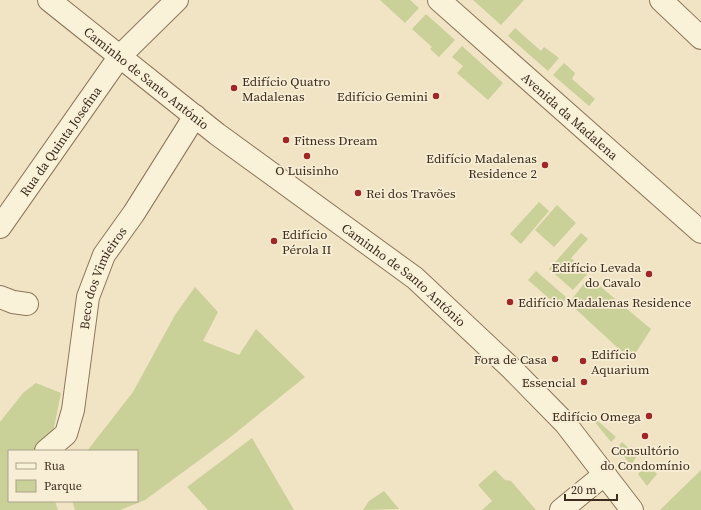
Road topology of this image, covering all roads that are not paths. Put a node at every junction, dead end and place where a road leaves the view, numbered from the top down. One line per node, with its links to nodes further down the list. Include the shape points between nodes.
1 (49, 0): 6 (street, Caminho de Santo António)
2 (177, 0): 6 (street, Rua da Quinta Josefina)
3 (439, 0): 9 (street, Avenida da Madalena)
4 (661, 0): 5 (street)
5 (701, 38)
6 (120, 56): 7 (street, Caminho de Santo António); 8 (street, Rua da Quinta Josefina)
7 (195, 116): 12 (street, Beco dos Vimieiros, via 134,213 104,255 88,297 73,410 66,434); 13 (street, Caminho de Santo António, via 414,278 512,369 565,423)
8 (0, 227)
9 (701, 232)
10 (0, 297): 11 (street)
11 (27, 304)
12 (47, 450)
13 (605, 474): 14 (street); 15 (street, Caminho de Santo António)
14 (561, 510)
15 (632, 510)

